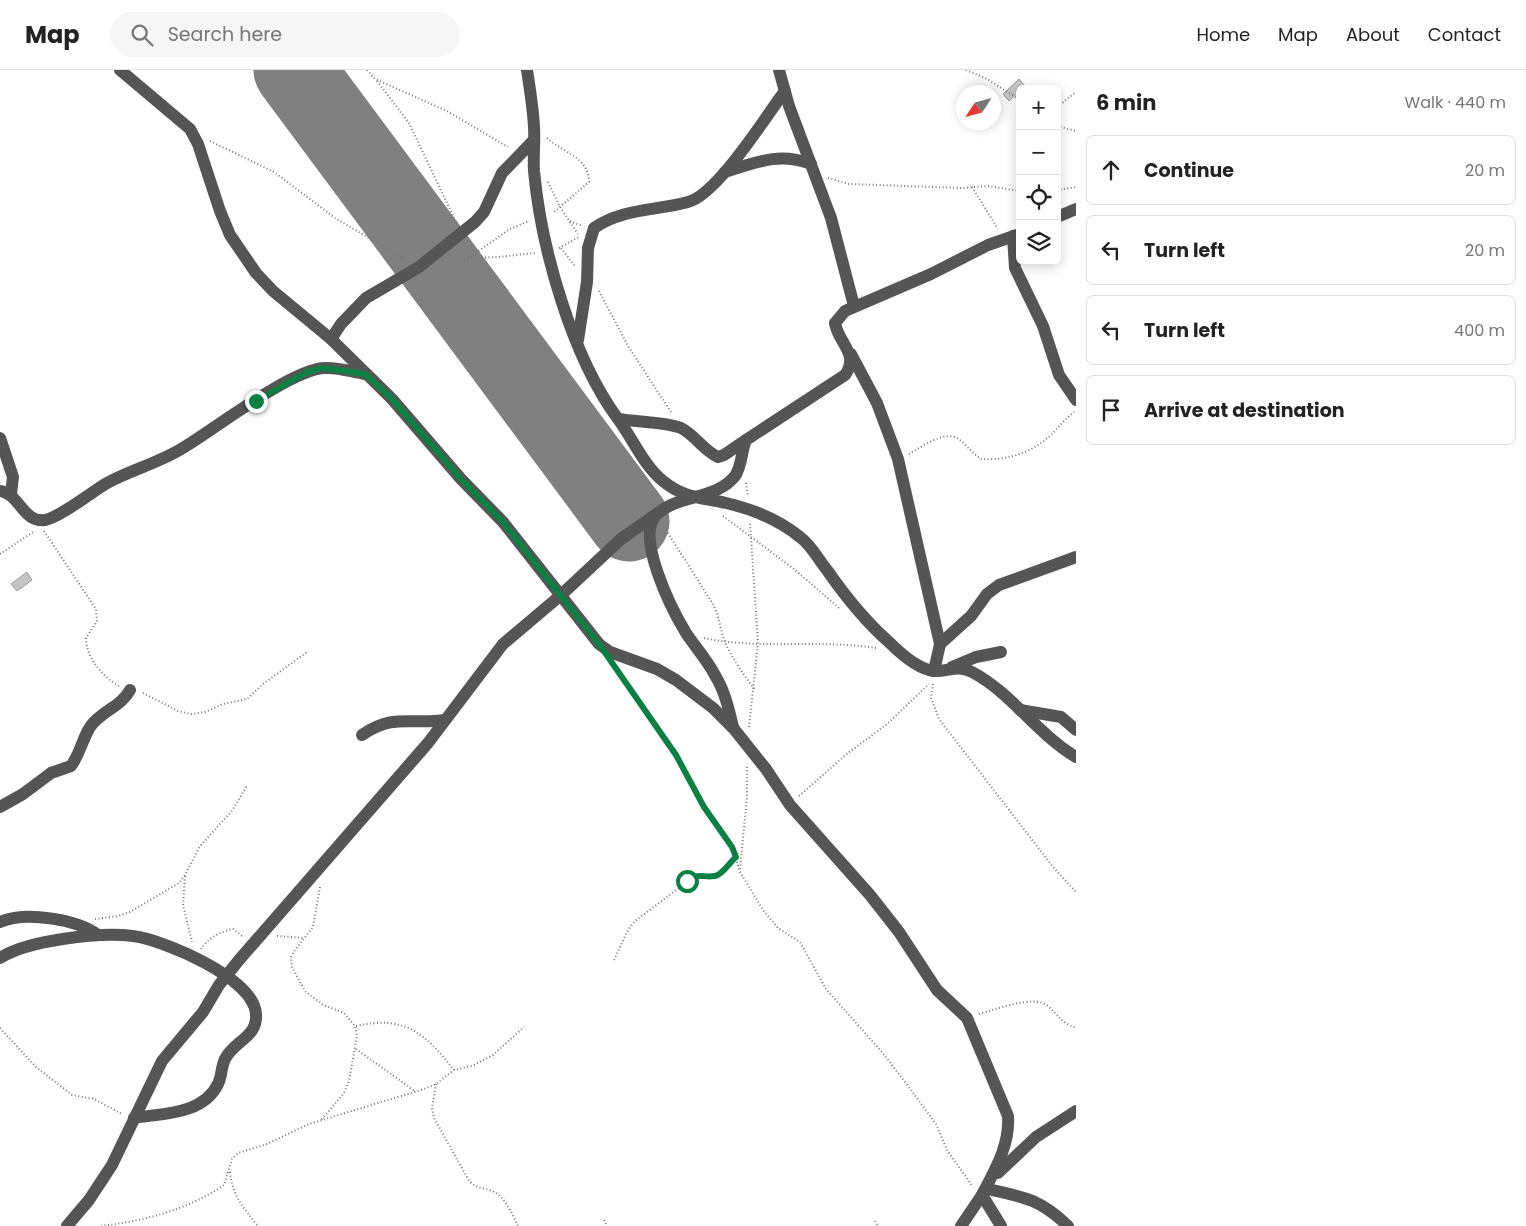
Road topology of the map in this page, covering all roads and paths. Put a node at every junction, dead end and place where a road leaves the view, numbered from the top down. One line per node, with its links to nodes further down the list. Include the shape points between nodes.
1 (120, 70): 13 (street)
2 (367, 70): 6 (path)
3 (527, 70): 11 (street)
4 (780, 70): 7 (street)
5 (966, 70): 9 (path)
6 (375, 79): 15 (path, via 447,111 510,148); 29 (path, via 409,123)
7 (785, 91): 16 (street); 17 (street)
8 (1076, 92): 10 (path)
9 (1016, 97)
10 (1061, 104)
11 (534, 126): 15 (street); 23 (path, via 553,144 585,164 589,175 589,182 584,188)
12 (1061, 127): 14 (path)
13 (190, 129): 37 (path, via 274,172 335,218); 40 (street, via 220,212 242,253 273,291)
14 (1076, 131)
15 (530, 145): 26 (street); 29 (street, via 502,173 484,212)
16 (813, 168): 17 (street, via 792,157 781,157); 19 (path, via 849,184); 39 (street, via 831,218)
17 (725, 172): 34 (street, via 689,202 622,214 598,225)
18 (546, 176): 23 (path)
19 (972, 187): 22 (path); 31 (path)
20 (1076, 187): 21 (path)
21 (1061, 189)
22 (1016, 190)
23 (560, 207): 27 (path)
24 (1076, 209): 25 (street)
25 (1061, 215)
26 (541, 217): 32 (street); 36 (path, via 510,229)
27 (570, 221): 28 (path); 30 (path)
28 (585, 227)
29 (462, 233): 35 (street)
30 (580, 236): 33 (path); 34 (path)
31 (1013, 236): 39 (street); 44 (street, via 1016,268 1043,326 1059,375)
32 (552, 247): 33 (path); 33 (path); 36 (path); 41 (street)
33 (561, 248): 38 (path)
34 (588, 248): 38 (street)
35 (435, 254): 36 (path, via 457,260); 37 (street)
36 (467, 259)
37 (419, 267): 40 (street, via 366,298)
38 (588, 277): 41 (street); 47 (path)
39 (854, 306): 42 (street, via 839,316 835,323)
40 (331, 339): 43 (street)
41 (578, 342): 46 (street, via 598,390)
42 (850, 352): 49 (street, via 851,364 846,375); 50 (street, via 878,403)
43 (365, 374): 56 (street, via 323,368 307,372 185,447 107,484 58,515); 60 (street, via 392,399 503,522)
44 (1076, 400)
45 (1076, 411): 50 (path, via 1042,442 1011,456 981,460 956,438 948,436)
46 (618, 419): 47 (street); 53 (street, via 662,480)
47 (681, 428): 49 (street, via 718,457)
48 (0, 438): 52 (street, via 13,477)
49 (746, 440): 53 (street, via 736,475 726,485)
50 (898, 459): 65 (street)
51 (745, 480): 54 (path)
52 (6, 493): 56 (street)
53 (691, 498): 54 (street); 55 (street)
54 (750, 510): 57 (path); 71 (street, via 786,526 802,538 875,629 914,662)
55 (657, 514): 60 (street, via 621,539); 62 (street, via 649,530 651,550 670,602); 63 (path, via 713,604)
56 (38, 523): 58 (path); 72 (path, via 96,609 97,621 86,638 93,660 112,682)
57 (750, 534): 61 (path); 64 (path)
58 (0, 554)
59 (1076, 557): 65 (street, via 999,585)
60 (561, 595): 75 (street, via 503,644); 76 (street, via 599,644 610,652 657,669 676,680)
61 (842, 611)
62 (686, 633): 63 (path); 76 (street, via 717,678)
63 (725, 642): 64 (path); 73 (path)
64 (758, 643): 66 (path, via 824,642); 73 (path)
65 (940, 644): 71 (street)
66 (877, 648)
67 (307, 652): 72 (path, via 247,699 204,712 178,711 148,694)
68 (1001, 652): 70 (street, via 976,657)
69 (612, 664): 84 (path, via 676,755)
70 (950, 668): 71 (street); 74 (street, via 968,670 978,676 1003,693)
71 (934, 671)
72 (130, 690): 83 (street, via 124,700 90,728 71,766 51,773)
73 (754, 690): 79 (path)
74 (1020, 710): 77 (street, via 1061,717); 80 (street)
75 (445, 720): 78 (street, via 425,723 395,720 378,724); 91 (street)
76 (734, 729): 79 (street)
77 (1076, 730)
78 (362, 735)
79 (747, 745): 82 (street); 85 (path, via 747,796)
80 (1076, 757)
81 (247, 786): 86 (path, via 231,812 200,846)
82 (790, 805): 88 (path, via 848,753 900,713 935,679 931,698 940,719 1053,867); 99 (street, via 870,895 937,990)
83 (0, 807)
84 (736, 857): 85 (path); 97 (path, via 715,876 702,874 687,881 635,921)
85 (740, 872): 112 (path, via 778,928 800,942 826,989 902,1078 936,1124 947,1150)
86 (185, 876): 90 (path, via 167,891 130,912 95,918); 96 (path, via 183,905 191,930)
87 (321, 883): 93 (path, via 312,927)
88 (1076, 892)
89 (0, 922): 90 (street, via 18,918 50,919)
90 (85, 927): 92 (street)
91 (260, 934): 93 (path); 94 (street)
92 (98, 935): 95 (street, via 21,948); 96 (street, via 143,938)
93 (304, 938): 100 (path, via 292,957 297,978 313,999 344,1013)
94 (251, 945): 96 (path, via 237,932 227,930 204,944); 98 (street)
95 (0, 958)
96 (194, 958): 98 (street)
97 (614, 960)
98 (226, 974): 109 (street, via 202,1012 162,1061); 109 (street, via 242,988 253,1004 256,1023 251,1033 225,1059 217,1086 210,1096 189,1109)
99 (967, 1018): 103 (path, via 1014,1004 1038,1002); 112 (street, via 1004,1104 1008,1122 1002,1153)
100 (355, 1026): 104 (path); 105 (path, via 389,1021 416,1031)
101 (524, 1027): 105 (path, via 482,1062)
102 (0, 1028): 109 (path, via 36,1067 72,1095 94,1099)
103 (1076, 1028)
104 (356, 1049): 107 (path); 110 (path, via 344,1093)
105 (454, 1070): 106 (path)
106 (436, 1084): 107 (path); 118 (path, via 432,1108 434,1118 465,1175 473,1186 493,1191 499,1196)
107 (416, 1092): 110 (path)
108 (1076, 1112): 112 (street, via 1036,1137 1008,1161)
109 (134, 1118): 115 (street, via 112,1165)
110 (321, 1120): 111 (path, via 238,1153)
111 (229, 1169): 116 (path, via 224,1185 186,1206); 117 (path, via 235,1196)
112 (983, 1194): 121 (street); 122 (street); 123 (street, via 1030,1198)
113 (604, 1220): 119 (path)
114 (876, 1221): 120 (path)
115 (67, 1226)
116 (101, 1226)
117 (258, 1226)
118 (518, 1226)
119 (607, 1226)
120 (878, 1226)
121 (961, 1226)
122 (1001, 1226)
123 (1068, 1226)

